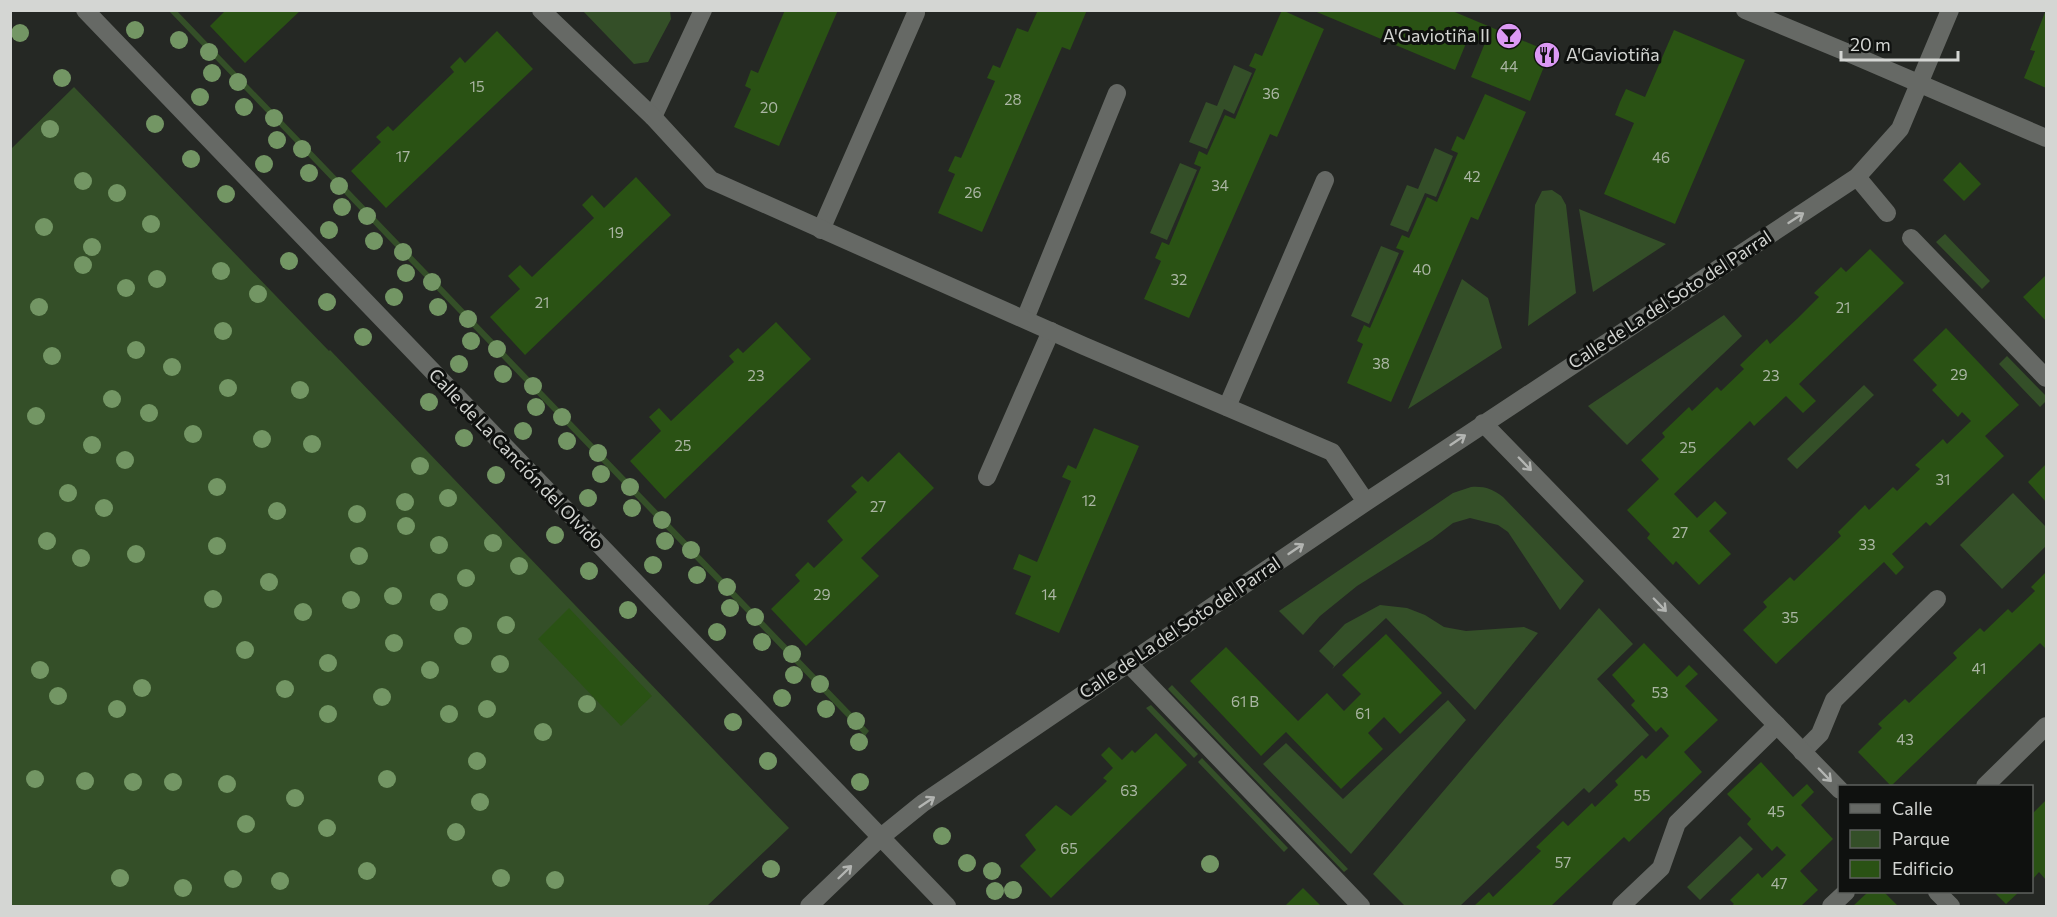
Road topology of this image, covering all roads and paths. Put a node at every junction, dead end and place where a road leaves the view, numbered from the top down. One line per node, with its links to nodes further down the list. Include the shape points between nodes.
1 (86, 10): 30 (street, Calle de La Canción del Olvido)
2 (541, 10): 9 (street)
3 (703, 10): 9 (street)
4 (1745, 10): 7 (street)
5 (1950, 10): 7 (street, Calle de La del Soto del Parral)
6 (916, 13): 14 (street)
7 (1920, 85): 10 (street); 11 (street, Calle de La del Soto del Parral, via 1900,129)
8 (1118, 93): 16 (street)
9 (653, 117): 14 (street, via 711,180)
10 (2046, 138)
11 (1857, 177): 13 (street); 20 (street, Calle de La del Soto del Parral, one-way to 11)
12 (1325, 180): 19 (street)
13 (1887, 213)
14 (821, 230): 16 (street)
15 (1911, 238): 18 (street)
16 (1025, 319): 17 (street)
17 (1051, 331): 19 (street); 21 (street)
18 (2046, 378)
19 (1227, 407): 22 (street, via 1332,452)
20 (1484, 423): 22 (street, Calle de La del Soto del Parral, one-way to 20); 25 (street, one-way to 25)
21 (987, 477)
22 (1366, 502): 24 (street, Calle de La del Soto del Parral, one-way to 22)
23 (1937, 599): 27 (street, via 1834,700 1820,734)
24 (1128, 663): 30 (street, Calle de La del Soto del Parral, one-way to 24, via 923,803); 35 (street)
25 (1777, 725): 27 (street); 36 (street, via 1677,824 1661,868)
26 (2046, 726): 28 (street)
27 (1802, 752): 29 (street, one-way to 29)
28 (1986, 785)
29 (1838, 789)
30 (880, 837): 33 (street, Calle de La del Soto del Parral, one-way to 30); 34 (street, Calle de La Canción del Olvido)
31 (1844, 893): 37 (street)
32 (1939, 893): 38 (street)
33 (809, 906)
34 (947, 906)
35 (1361, 906)
36 (1621, 906)
37 (1831, 906)
38 (1951, 906)

